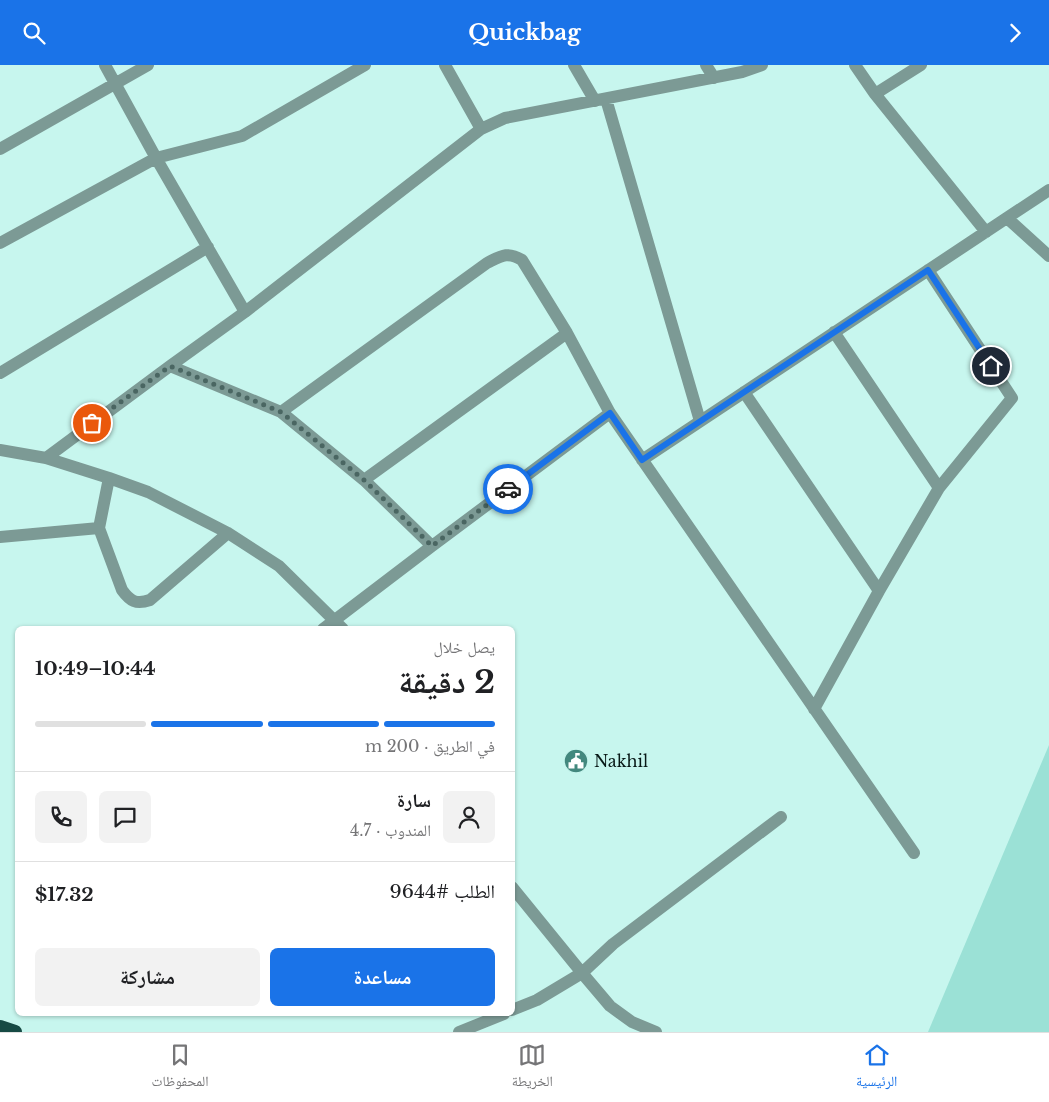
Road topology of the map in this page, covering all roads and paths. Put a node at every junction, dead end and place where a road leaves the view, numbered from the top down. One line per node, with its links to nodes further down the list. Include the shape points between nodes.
1 (105, 65): 11 (street)
2 (148, 65): 11 (street)
3 (365, 65): 16 (street, via 242,136)
4 (445, 65): 14 (street)
5 (574, 65): 13 (street)
6 (706, 65): 10 (street)
7 (762, 65): 10 (street)
8 (855, 65): 12 (street)
9 (921, 65): 12 (street)
10 (714, 78): 13 (street)
11 (116, 83): 15 (street); 16 (street)
12 (875, 95): 19 (street)
13 (600, 100): 14 (street, via 505,118); 32 (street)
14 (481, 129): 24 (street)
15 (0, 149)
16 (156, 158): 20 (street); 21 (street)
17 (1049, 190): 18 (street)
18 (1006, 218): 19 (street); 22 (street)
19 (986, 232): 23 (street)
20 (0, 243)
21 (208, 247): 24 (street); 28 (street)
22 (1049, 256)
23 (928, 270): 25 (street); 38 (street, via 1012,398)
24 (245, 312): 27 (street)
25 (834, 332): 29 (street); 38 (street)
26 (567, 333): 30 (street, via 522,260 513,255 501,255); 31 (street); 37 (street)
27 (170, 366): 30 (street); 34 (street)
28 (0, 373)
29 (744, 392): 32 (street); 43 (street)
30 (281, 412): 37 (street)
31 (610, 413): 35 (street); 42 (street)
32 (700, 421): 35 (street)
33 (0, 449): 34 (street)
34 (46, 458): 36 (street)
35 (642, 460): 45 (street)
36 (109, 477): 39 (street); 40 (street, via 148,492)
37 (364, 480): 42 (street)
38 (939, 488): 43 (street)
39 (100, 528): 40 (street, via 122,590 135,602 142,603 150,600); 41 (street)
40 (228, 533): 44 (street, via 278,566)
41 (0, 537)
42 (432, 546): 44 (street)
43 (879, 591): 45 (street)
44 (338, 624)
45 (814, 709): 47 (street)
46 (781, 817): 49 (street, via 613,944)
47 (914, 853)
48 (515, 891): 49 (street)
49 (582, 973): 50 (street, via 537,1000); 55 (street, via 610,1006 632,1022)
50 (515, 1009)
51 (499, 1016): 54 (street)
52 (0, 1027): 53 (highway)
53 (15, 1032)
54 (459, 1032)
55 (656, 1032)

